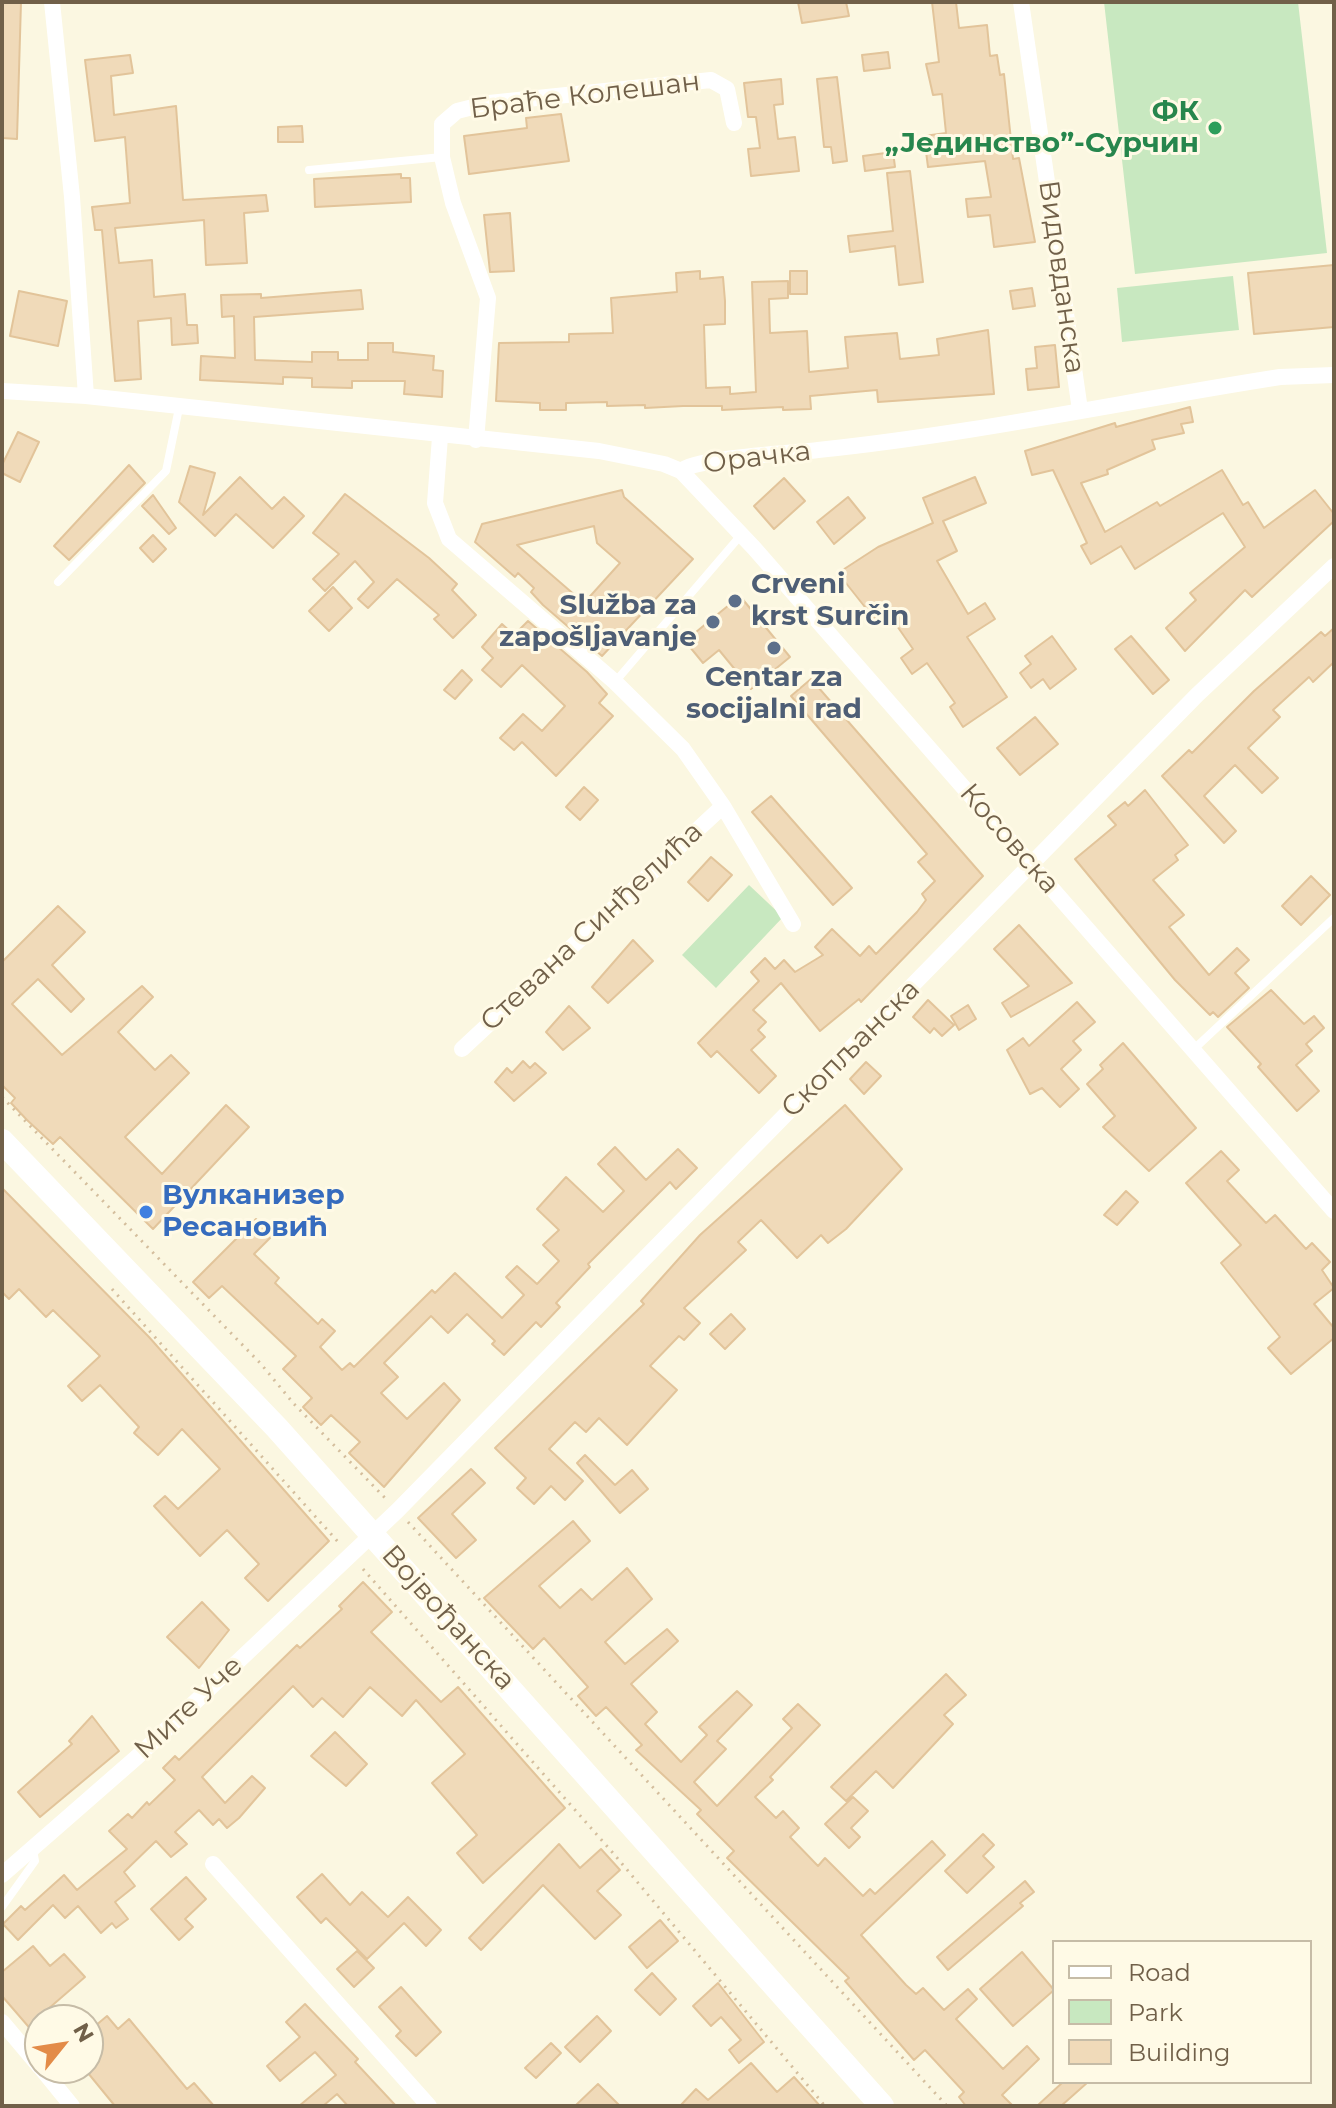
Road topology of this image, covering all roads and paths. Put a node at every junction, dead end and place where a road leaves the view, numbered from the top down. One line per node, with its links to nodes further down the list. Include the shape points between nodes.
1 (52, 2): 8 (street)
2 (1021, 2): 10 (street, Видовданска)
3 (734, 123): 4 (street, Браће Колешан, via 727,89 711,80 489,103 448,117 440,131)
4 (442, 157): 5 (lane); 12 (street, Браће Колешан, via 466,247 488,298)
5 (309, 170)
6 (1334, 375): 10 (street, Орачка, via 1280,377)
7 (2, 391): 8 (street, Орачка)
8 (86, 396): 9 (street, Орачка)
9 (179, 408): 11 (street, Орачка); 16 (lane, via 166,471)
10 (1080, 410): 13 (street, Орачка, via 901,441 690,465)
11 (440, 437): 12 (street, Орачка); 17 (street, via 435,503 449,539)
12 (476, 440): 13 (street, Орачка, via 599,451)
13 (681, 471): 14 (street, Косовска)
14 (742, 535): 17 (lane); 19 (street, Косовска)
15 (1334, 566): 19 (street, Скопљанска, via 1197,695)
16 (58, 582)
17 (615, 682): 18 (street, via 683,749)
18 (723, 806): 21 (street); 22 (street, Стевана Синђелића)
19 (1032, 864): 23 (street, Косовска); 28 (street, Скопљанска)
20 (1334, 918): 23 (lane)
21 (793, 924)
22 (462, 1049)
23 (1194, 1049): 26 (street, Косовска)
24 (2, 1097): 28 (path)
25 (2, 1141): 29 (main road, Војвођанска)
26 (1334, 1211)
27 (108, 1285): 30 (path)
28 (397, 1511): 29 (street, Скопљанска); 42 (path)
29 (372, 1535): 30 (street, Мите Уче); 41 (main road, Војвођанска)
30 (351, 1556): 31 (street, Мите Уче); 40 (path, via 613,1853)
31 (33, 1850): 33 (street, Мите Уче); 34 (lane, via 35,1861 28,1874)
32 (213, 1864): 39 (street)
33 (2, 1875)
34 (2, 1907)
35 (2, 2022): 36 (street)
36 (24, 2049)
37 (53, 2084): 38 (street)
38 (72, 2106)
39 (429, 2106)
40 (825, 2106)
41 (882, 2106)
42 (947, 2106)

